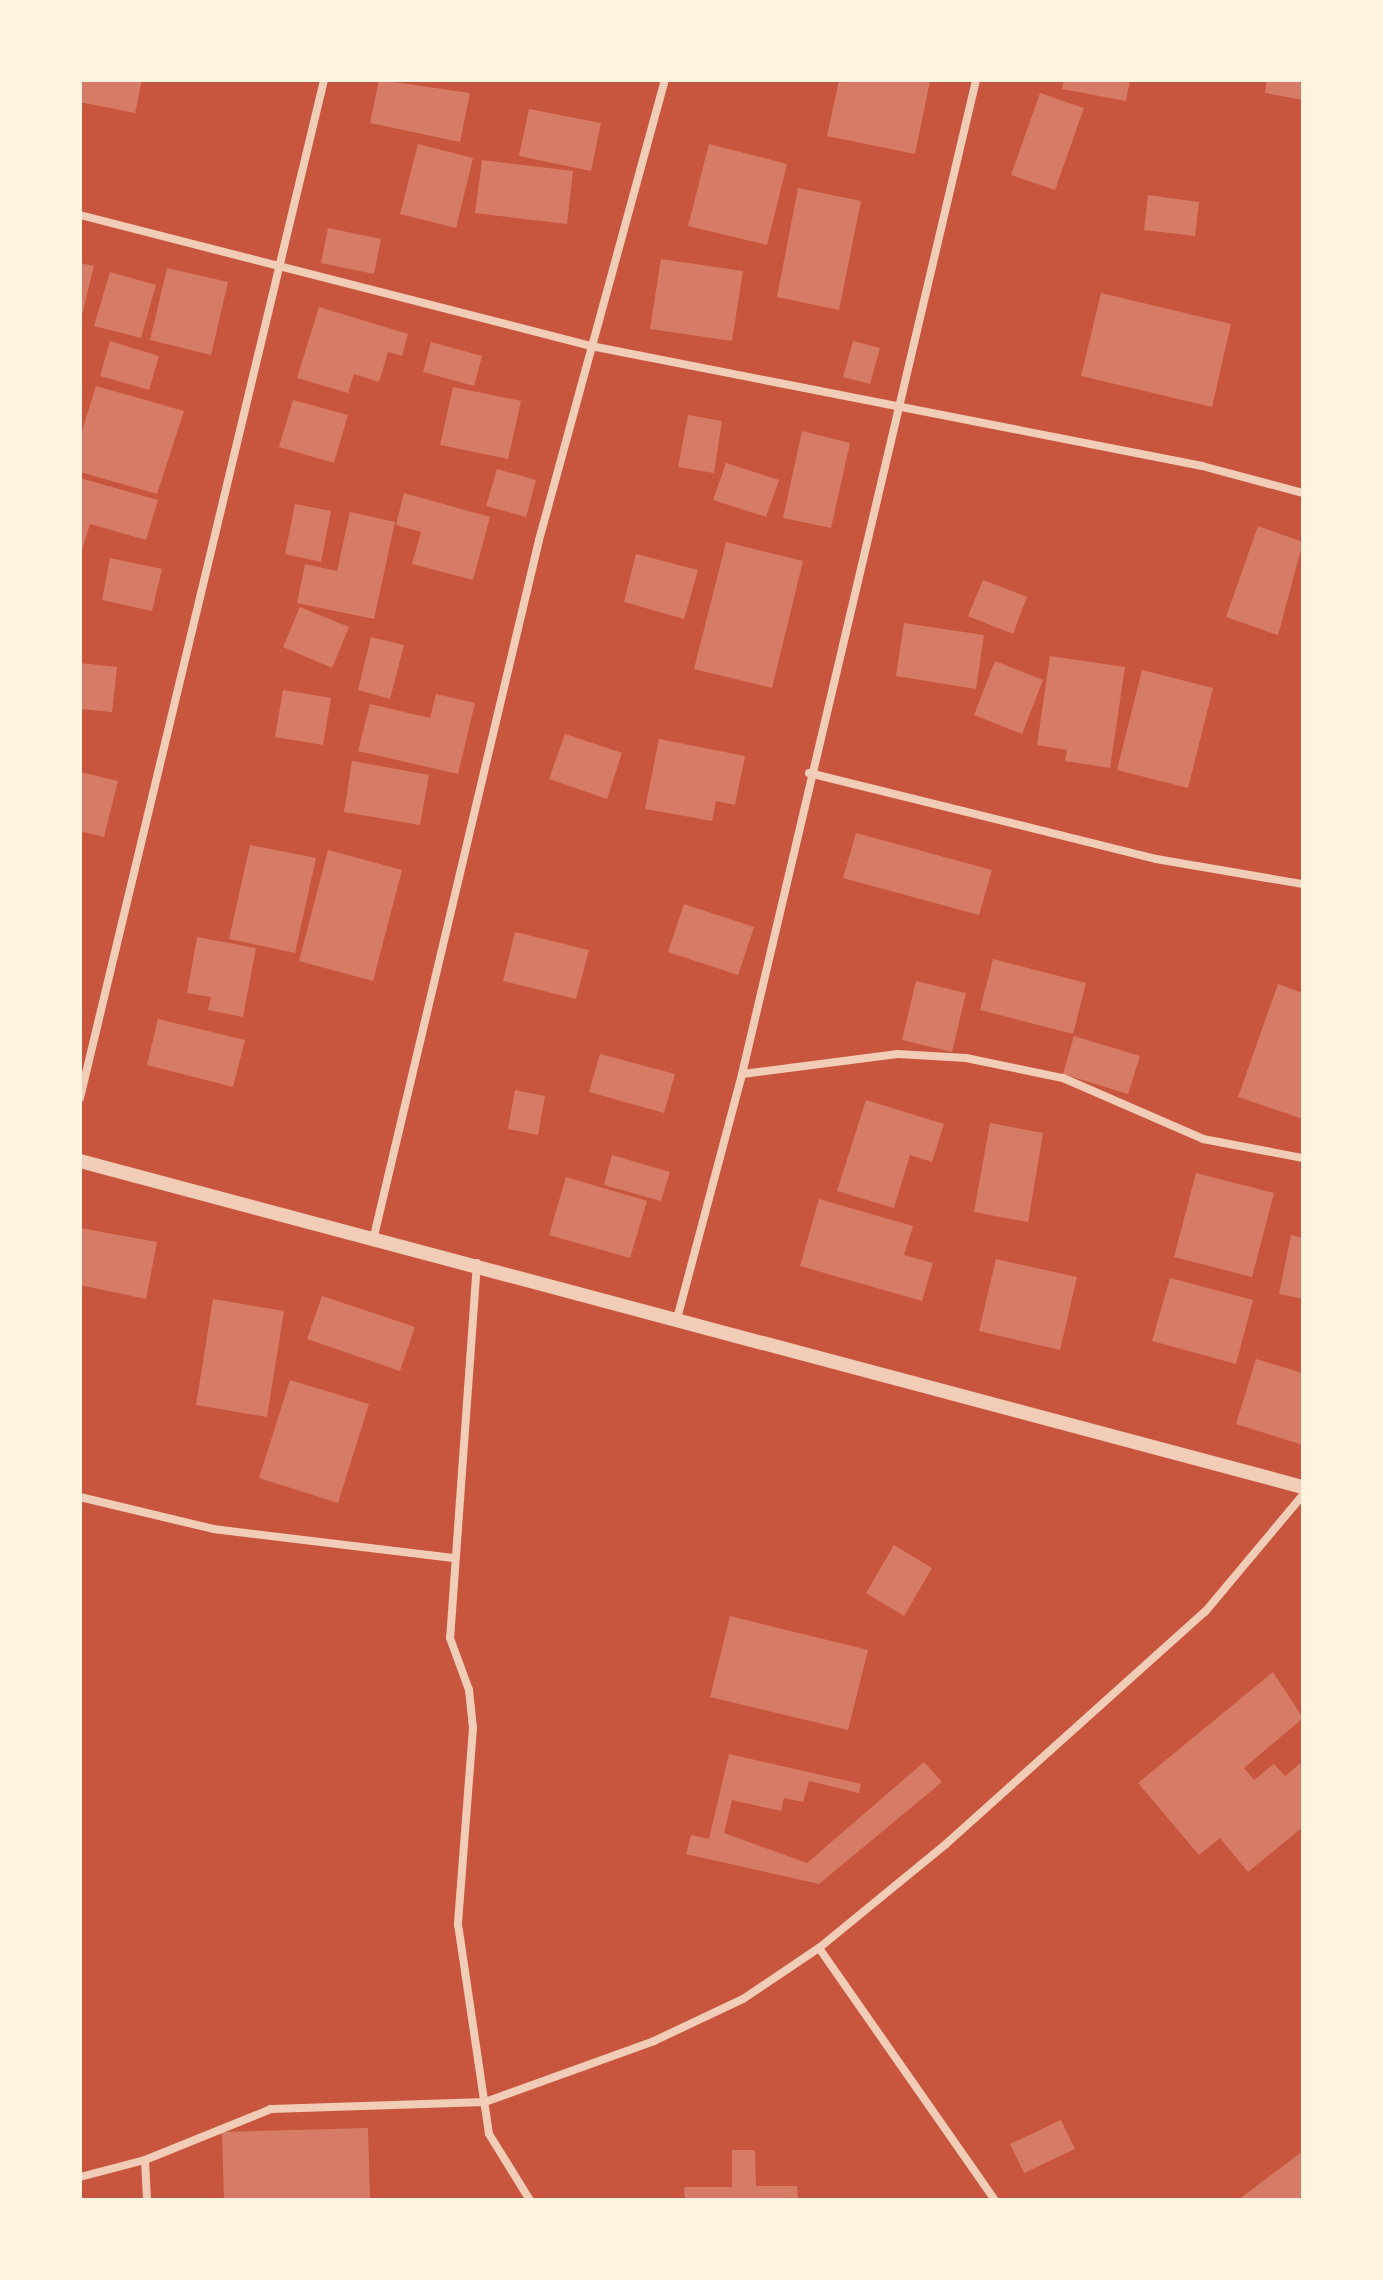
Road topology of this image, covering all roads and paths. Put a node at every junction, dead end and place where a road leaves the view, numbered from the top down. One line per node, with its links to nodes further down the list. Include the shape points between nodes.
1 (324, 80): 5 (street)
2 (665, 80): 6 (street)
3 (976, 80): 7 (street)
4 (80, 215): 5 (street)
5 (276, 267): 6 (street); 12 (street)
6 (591, 346): 7 (street); 15 (street, via 452,889)
7 (898, 406): 8 (street); 9 (street)
8 (1303, 493)
9 (809, 773): 10 (street, via 1156,859); 11 (street)
10 (1303, 884)
11 (742, 1074): 13 (street, via 898,1054 966,1058 1063,1078 1203,1139); 17 (street)
12 (80, 1098)
13 (1303, 1158)
14 (80, 1161): 15 (street)
15 (374, 1236): 16 (street)
16 (477, 1262): 17 (street); 21 (street)
17 (678, 1315): 18 (street)
18 (1303, 1487)
19 (1303, 1495): 22 (street, via 1205,1612)
20 (80, 1497): 21 (street, via 213,1529)
21 (453, 1558): 23 (street, via 450,1638 469,1690 473,1728 458,1924)
22 (819, 1948): 23 (street, via 743,1999 654,2041); 28 (street)
23 (485, 2102): 24 (street, via 271,2109); 27 (street, via 495,2150)
24 (145, 2160): 25 (street); 26 (street)
25 (80, 2177)
26 (147, 2200)
27 (530, 2200)
28 (995, 2200)

